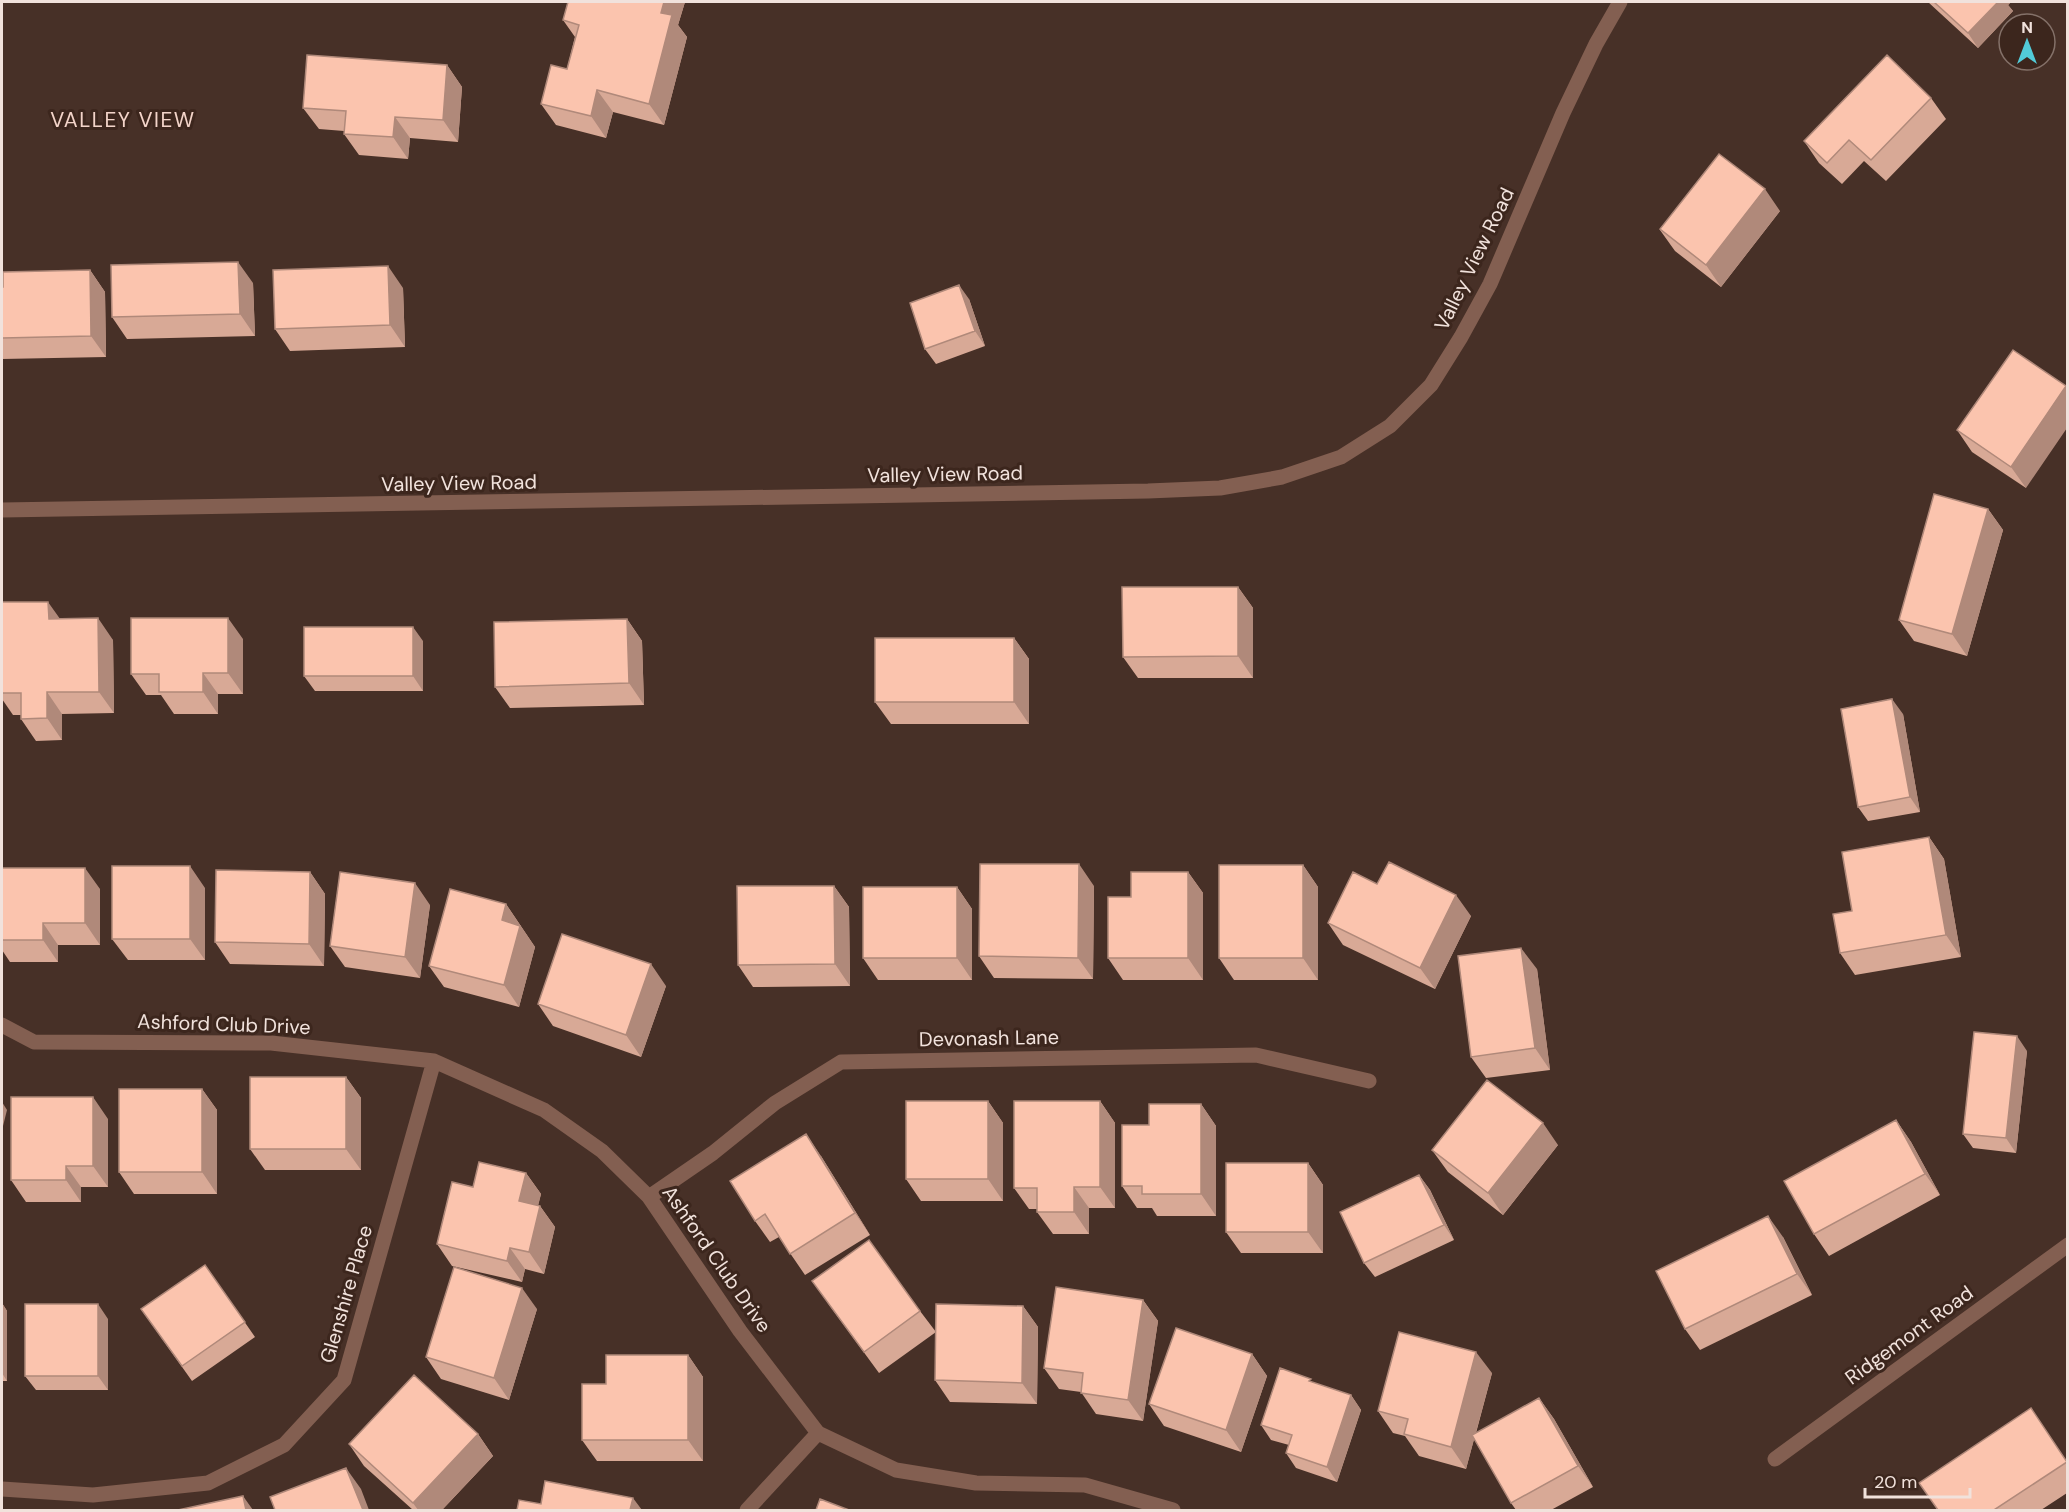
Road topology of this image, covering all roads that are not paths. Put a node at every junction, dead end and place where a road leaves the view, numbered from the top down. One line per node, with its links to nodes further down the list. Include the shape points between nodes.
1 (1620, 2): 2 (street, Valley View Road, via 1563,114 1490,284 1431,385 1389,426 1341,457 1282,477 1220,488 1148,491)
2 (2, 510)
3 (2, 1025): 4 (street, Ashford Club Drive, via 34,1042 271,1043)
4 (434, 1061): 6 (street, Ashford Club Drive, via 544,1110 602,1151); 10 (street, Glenshire Place, via 344,1380 284,1445 208,1482 93,1495)
5 (1369, 1081): 6 (street, Devonash Lane, via 1256,1055 841,1062 775,1102 713,1153)
6 (649, 1197): 8 (street, Ashford Club Drive, via 740,1330)
7 (2067, 1245): 9 (street, Ridgemont Road)
8 (818, 1433): 11 (street); 12 (street, Ashford Club Drive, via 896,1470 976,1482 1085,1485)
9 (1775, 1459)
10 (2, 1489)
11 (747, 1510)
12 (1173, 1510)

